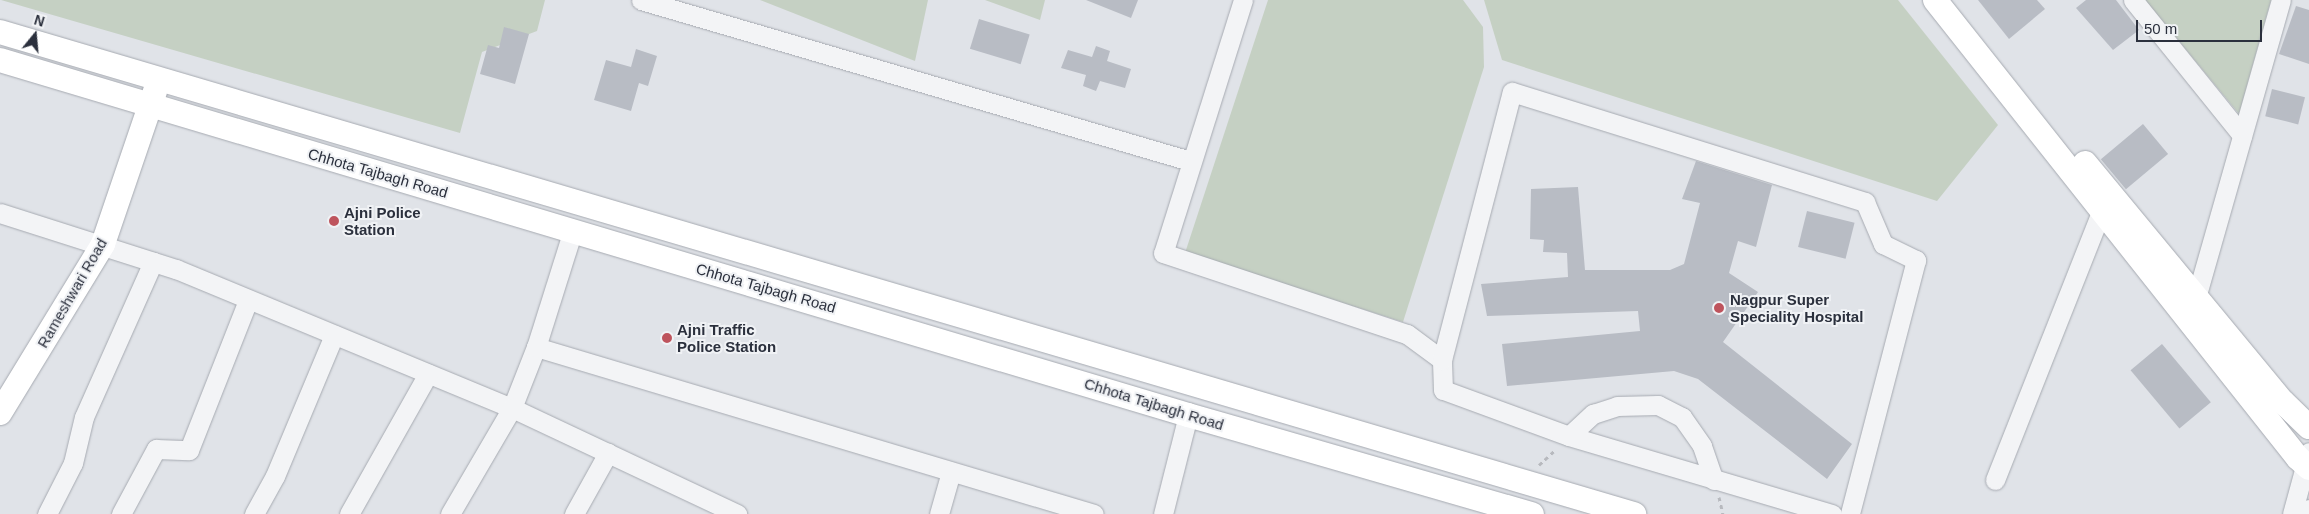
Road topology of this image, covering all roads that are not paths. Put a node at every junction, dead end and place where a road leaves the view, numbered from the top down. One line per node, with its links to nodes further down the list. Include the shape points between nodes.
1 (641, 0): 12 (street)
2 (1243, 0): 12 (street)
3 (1935, 0): 13 (main road)
4 (1950, 0): 18 (main road)
5 (2133, 0): 11 (street)
6 (2281, 0): 11 (street)
7 (0, 32): 9 (main road)
8 (0, 60): 10 (main road, Chhota Tajbagh Road)
9 (158, 80): 10 (main road, Rameshwari Road); 24 (main road, via 834,277)
10 (152, 106): 15 (main road, Chhota Tajbagh Road); 16 (main road, Rameshwari Road)
11 (2242, 135): 18 (street)
12 (1190, 161): 22 (street, via 1163,253 1407,334)
13 (2102, 210): 31 (main road); 34 (street)
14 (0, 214): 16 (street)
15 (572, 230): 21 (street); 27 (main road, Chhota Tajbagh Road)
16 (103, 244): 17 (street); 26 (main road, Rameshwari Road)
17 (152, 262): 19 (street); 38 (street, via 84,417 73,463)
18 (2196, 298): 28 (main road)
19 (248, 300): 20 (street); 39 (street, via 189,450 156,449)
20 (334, 335): 23 (street); 40 (street, via 279,467)
21 (536, 348): 25 (street); 32 (street)
22 (1442, 360): 29 (street, via 1443,390); 50 (street, via 1512,92 1865,202 1883,244 1916,260)
23 (428, 374): 25 (street); 41 (street)
24 (1196, 387): 27 (main road); 48 (main road)
25 (512, 408): 30 (street); 42 (street)
26 (0, 413)
27 (1188, 415): 46 (street); 47 (main road, Chhota Tajbagh Road)
28 (2309, 427)
29 (1569, 436): 33 (street); 33 (street, via 1593,414 1617,406 1658,406 1682,417 1702,446)
30 (608, 453): 37 (street); 43 (street)
31 (2308, 461): 51 (street)
32 (951, 472): 35 (street); 44 (street)
33 (1714, 480): 49 (street)
34 (1994, 480)
35 (1046, 507): 45 (street)
36 (2309, 510): 52 (street)
37 (726, 512)
38 (47, 514)
39 (121, 514)
40 (254, 514)
41 (349, 514)
42 (450, 514)
43 (574, 514)
44 (939, 514)
45 (1094, 514)
46 (1163, 514)
47 (1532, 514)
48 (1634, 514)
49 (1832, 514)
50 (1850, 514)
51 (2292, 514)
52 (2308, 514)

